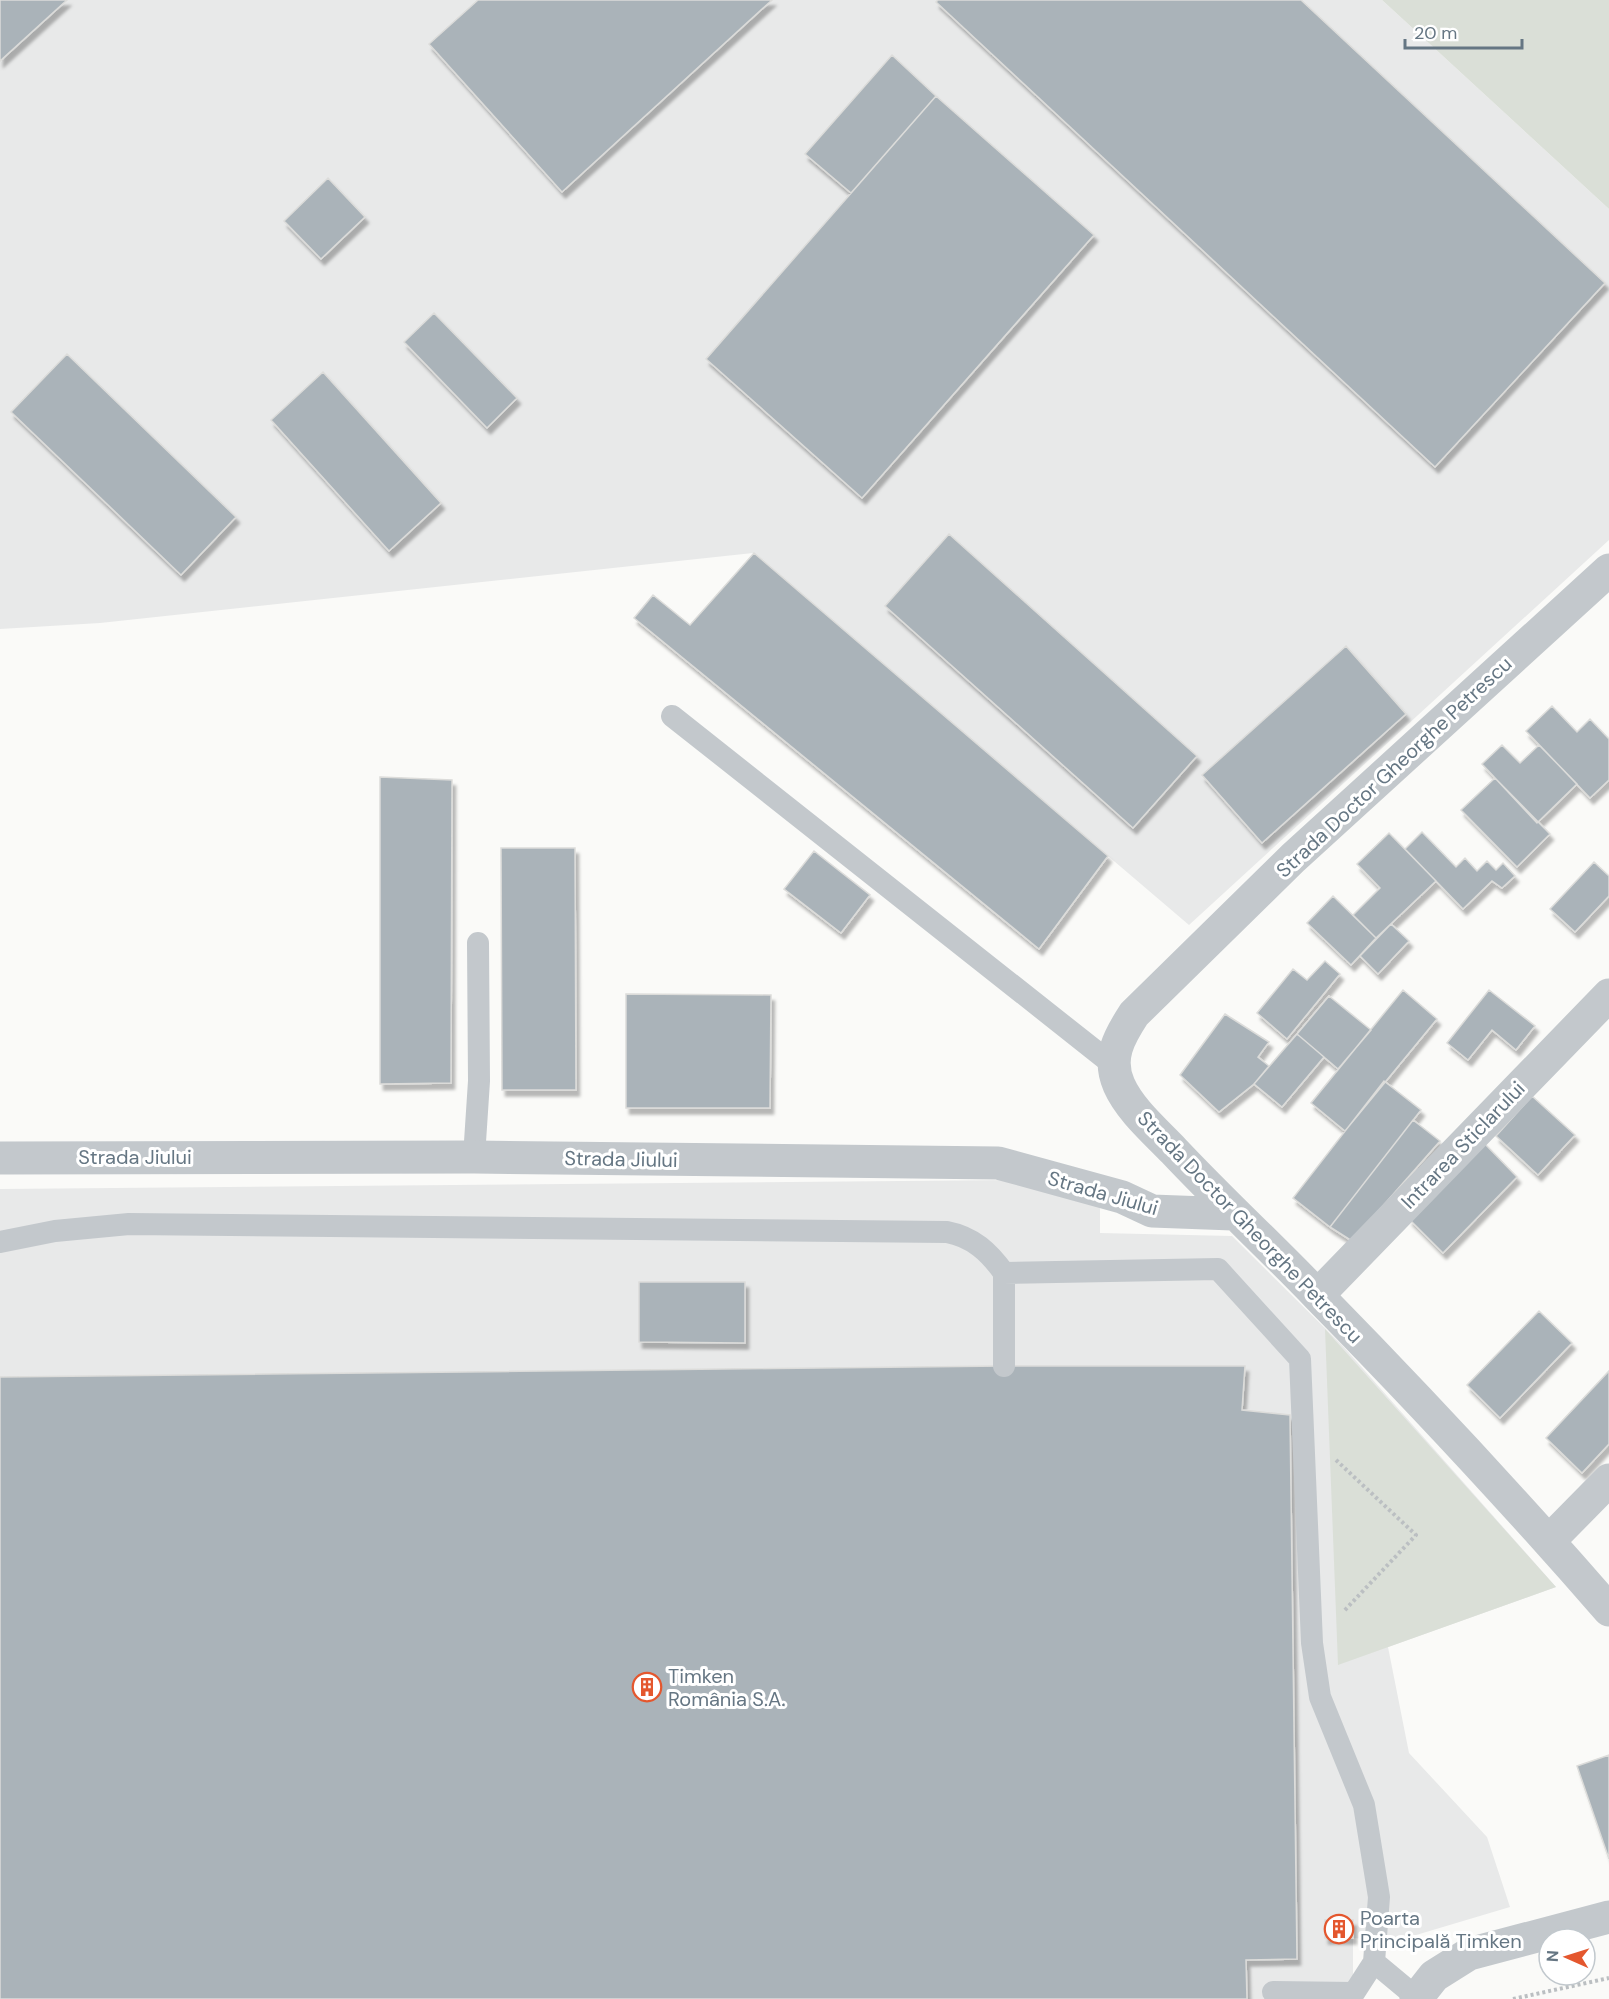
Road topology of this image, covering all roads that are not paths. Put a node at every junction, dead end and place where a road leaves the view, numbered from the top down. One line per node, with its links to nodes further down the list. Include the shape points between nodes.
1 (1609, 570): 5 (street, Strada Doctor Gheorghe Petrescu, via 1293,858 1134,1014 1119,1038)
2 (672, 716): 5 (lane)
3 (478, 943): 7 (lane, via 479,1081)
4 (1609, 995): 11 (street, Intrarea Sticlarului)
5 (1112, 1064): 8 (street, Strada Doctor Gheorghe Petrescu, via 1119,1086 1146,1121)
6 (1, 1157): 7 (street, Strada Jiului)
7 (474, 1157): 8 (street, Strada Jiului, via 998,1163 1122,1197 1152,1211)
8 (1233, 1214): 11 (street, Strada Doctor Gheorghe Petrescu)
9 (0, 1242): 10 (lane, via 129,1224 947,1232 965,1235 993,1258)
10 (1004, 1273): 12 (lane); 17 (lane, via 1218,1269 1300,1359 1312,1644 1320,1697 1364,1805 1379,1898)
11 (1318, 1295): 14 (street, Strada Doctor Gheorghe Petrescu)
12 (1004, 1366)
13 (1609, 1480): 14 (street)
14 (1549, 1541): 15 (street, Strada Doctor Gheorghe Petrescu)
15 (1609, 1610)
16 (1609, 1917): 19 (street, via 1469,1954 1434,1976)
17 (1374, 1962): 18 (lane, via 1354,1993); 19 (lane)
18 (1273, 1992)
19 (1416, 1998)

